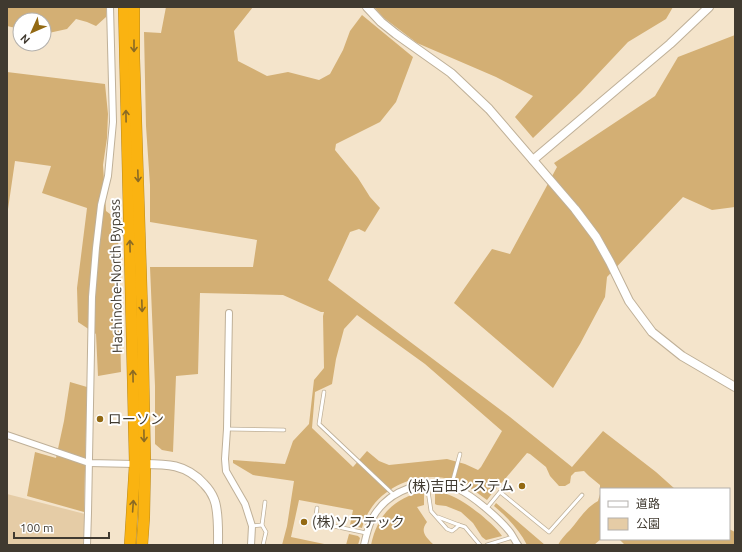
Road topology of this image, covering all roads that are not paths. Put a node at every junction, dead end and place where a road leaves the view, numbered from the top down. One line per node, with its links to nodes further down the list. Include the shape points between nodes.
1 (110, 7): 14 (street, via 113,122 108,176 101,204 92,296)
2 (124, 7): 15 (highway, Hachinohe-North Bypass, one-way to 2)
3 (134, 7): 15 (highway, Hachinohe-North Bypass, one-way to 15, via 142,302)
4 (367, 7): 6 (street, via 381,22 451,73 473,93)
5 (709, 7): 6 (street, via 670,44)
6 (533, 160): 8 (street, via 596,237 629,301 652,332 682,356)
7 (230, 313): 10 (street)
8 (735, 387)
9 (324, 392): 18 (lane, via 319,424)
10 (227, 429): 11 (lane); 26 (street, via 226,470 246,504)
11 (284, 430)
12 (7, 435): 14 (street)
13 (460, 454): 17 (lane)
14 (89, 463): 15 (street); 29 (street)
15 (140, 464): 30 (highway, Hachinohe-North Bypass, one-way to 15); 31 (highway, Hachinohe-North Bypass, via 144,517); 32 (street, via 166,464 182,468 197,476 214,500 218,520)
16 (427, 484): 17 (street); 18 (street); 23 (lane, via 432,511)
17 (451, 487): 22 (street, via 457,488)
18 (394, 495): 27 (street, via 383,504)
19 (582, 495): 22 (lane, via 549,532 500,492)
20 (265, 502): 24 (lane)
21 (317, 508): 27 (lane, via 316,522)
22 (486, 509): 28 (street)
23 (436, 517): 25 (lane); 25 (lane, via 447,529 452,530)
24 (262, 525): 26 (lane); 34 (lane, via 266,532)
25 (459, 525): 36 (lane, via 465,527)
26 (252, 526): 33 (street)
27 (366, 534): 35 (street)
28 (513, 537): 37 (lane); 38 (street)
29 (87, 545)
30 (130, 545)
31 (142, 545)
32 (218, 545)
33 (252, 545)
34 (263, 545)
35 (364, 545)
36 (480, 545)
37 (487, 545)
38 (518, 545)

